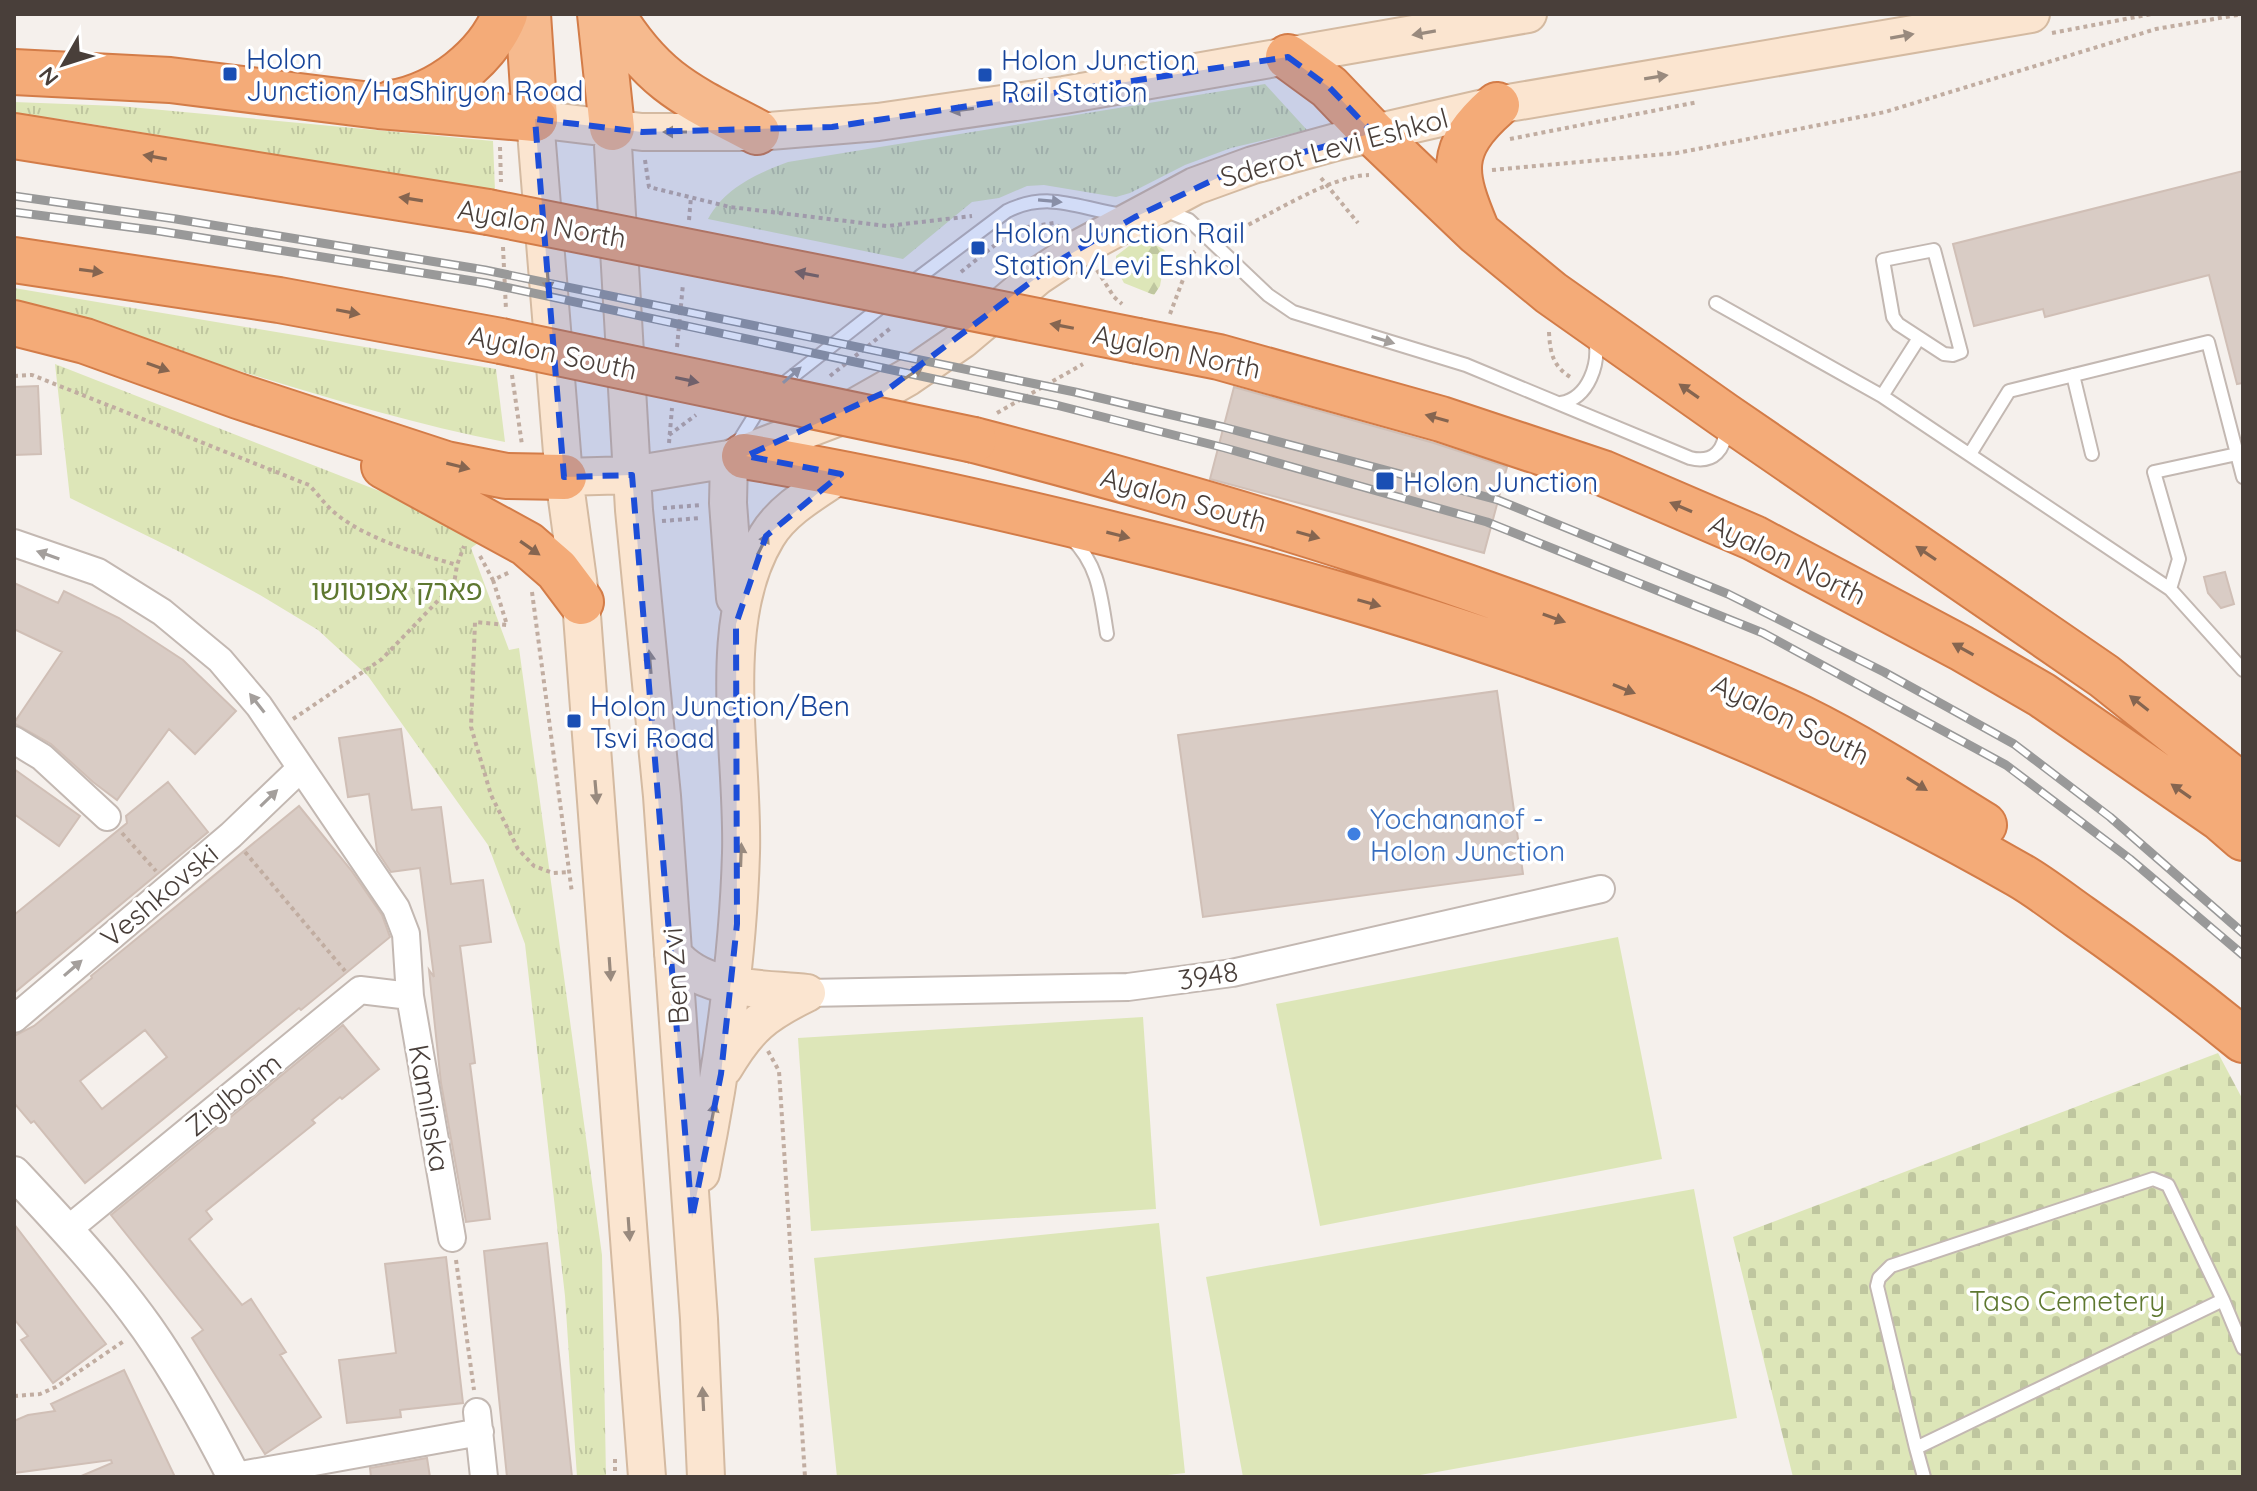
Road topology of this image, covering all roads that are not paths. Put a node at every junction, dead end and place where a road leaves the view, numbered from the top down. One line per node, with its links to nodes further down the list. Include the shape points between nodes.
1 (505, 14): 10 (highway, via 479,55 456,74 402,101)
2 (528, 14): 11 (highway)
3 (600, 14): 12 (highway)
4 (612, 14): 13 (highway, via 666,81)
5 (1528, 14): 7 (main road, one-way to 7)
6 (2031, 14): 9 (main road, Sderot Levi Eshkol, one-way to 6)
7 (1288, 57): 13 (main road, one-way to 13, via 920,116); 14 (highway, via 1329,87)
8 (14, 72): 10 (highway, via 170,80)
9 (1497, 105): 14 (main road, Sderot Levi Eshkol); 17 (highway, via 1464,141 1459,166)
10 (379, 106): 11 (highway)
11 (517, 117): 12 (main road); 34 (main road, one-way to 34)
12 (627, 130): 13 (main road, one-way to 12); 33 (main road, Ben Zvi)
13 (757, 132)
14 (1373, 133): 16 (main road, Sderot Levi Eshkol, via 1228,173); 17 (highway)
15 (14, 136): 47 (highway, Ayalon North, one-way to 15, bridge, via 2042,695 1754,538 1603,473 1441,419 1219,357 1154,328 497,213)
16 (1142, 213): 26 (lane, one-way to 26, via 1167,210 1189,220 1293,312 1466,365); 31 (main road, Sderot Levi Eshkol, one-way to 16, via 883,393 962,340 1060,260); 31 (lane, one-way to 16, via 763,403 776,389 1002,215 1037,200)
17 (1478, 233): 20 (highway)
18 (14, 260): 54 (highway, Ayalon South, one-way to 54, bridge, via 279,300 983,428 1456,582 1668,661 1802,719 1903,775 2007,839 2134,933)
19 (1716, 303): 25 (lane)
20 (1585, 318): 26 (lane, via 1597,351 1595,371 1575,398); 27 (highway, one-way to 20)
21 (14, 323): 24 (highway, one-way to 24, via 85,341)
22 (1919, 338): 22 (lane, via 1944,354 1961,352 1934,250 1883,260 1893,317); 25 (lane)
23 (2073, 375): 28 (lane, via 2009,391); 29 (lane); 30 (lane, via 2208,342)
24 (238, 396): 34 (highway, one-way to 34, via 446,464 506,476); 39 (highway, one-way to 39, via 412,480 527,544 557,570)
25 (1882, 396): 28 (lane)
26 (1561, 403): 27 (lane, via 1700,461 1716,455 1725,443)
27 (1724, 415): 45 (highway, one-way to 27, via 2104,676)
28 (1970, 454): 38 (lane)
29 (2092, 454)
30 (2237, 454): 35 (lane); 38 (lane, via 2154,472 2179,559)
31 (736, 458): 32 (highway); 33 (main road, Sderot Levi Eshkol); 40 (main road, via 729,516)
32 (841, 474): 36 (highway); 40 (main road, one-way to 32, via 766,536 802,501)
33 (632, 475): 34 (main road, Sderot Levi Eshkol); 49 (main road, Ben Zvi, one-way to 33)
34 (546, 477): 39 (main road)
35 (2243, 477)
36 (1042, 517): 41 (lane, via 1089,559 1099,582); 55 (highway, one-way to 55, via 1253,568 1418,617 1744,737 1861,790 2023,877 2154,968)
37 (14, 543): 44 (street, Kaminska, one-way to 37, via 220,660 162,612 98,572)
38 (2170, 589): 42 (lane)
39 (581, 602): 66 (main road, one-way to 66)
40 (736, 624): 50 (main road, one-way to 40, via 741,851)
41 (1107, 634)
42 (2243, 670)
43 (14, 740): 46 (street, via 42,757)
44 (301, 768): 52 (street, Kaminska, via 396,908 406,934); 53 (street, Veshkovski, one-way to 44, via 231,835)
45 (2243, 787)
46 (107, 817)
47 (2243, 838)
48 (1601, 889): 51 (street, 3948, via 1232,973 1128,987)
49 (673, 954): 50 (main road, via 697,976); 58 (main road, Ben Zvi)
50 (730, 984): 51 (main road); 56 (main road)
51 (807, 993): 56 (main road, via 753,1026)
52 (410, 996): 59 (street, Ziglboim, via 360,990); 60 (street, Kaminska)
53 (14, 1019)
54 (2243, 1024)
55 (2243, 1040)
56 (721, 1074): 58 (main road, one-way to 56)
57 (14, 1173): 59 (street)
58 (692, 1218): 67 (main road, Ben Zvi, one-way to 58)
59 (66, 1231): 64 (street, via 146,1327)
60 (452, 1238)
61 (2223, 1300): 62 (lane); 63 (lane); 63 (lane, via 2168,1185 2153,1179 1891,1266 1877,1286)
62 (2243, 1348)
63 (1916, 1448): 68 (lane)
64 (233, 1476): 65 (street, via 479,1422)
65 (484, 1477)
66 (647, 1477)
67 (706, 1477)
68 (1924, 1477)

